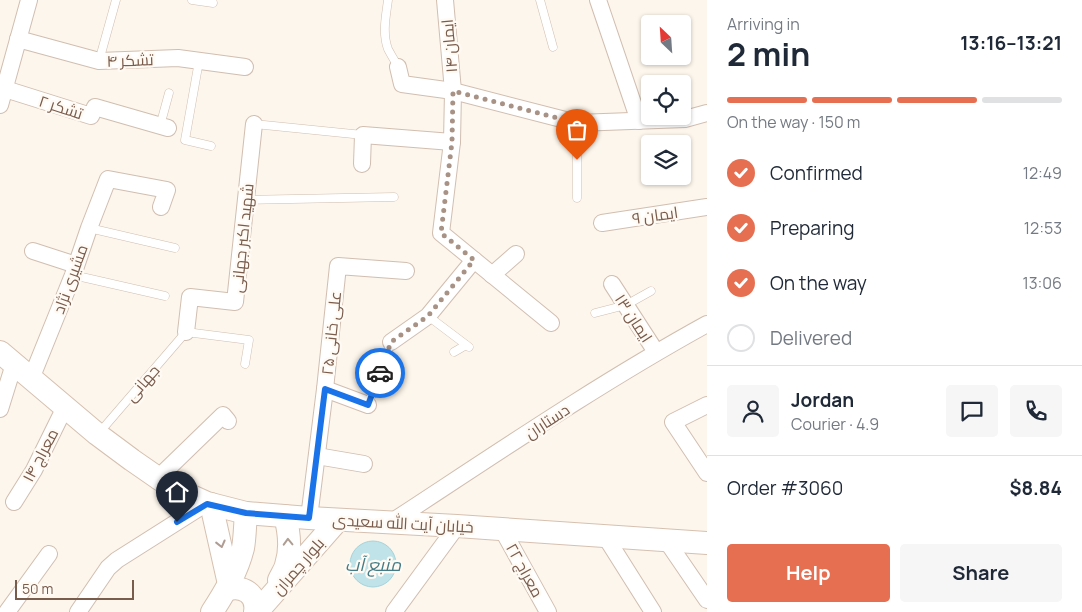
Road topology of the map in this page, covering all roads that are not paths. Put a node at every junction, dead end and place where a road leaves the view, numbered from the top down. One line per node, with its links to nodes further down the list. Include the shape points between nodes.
1 (29, 0): 9 (street)
2 (116, 0): 12 (lane)
3 (192, 0): 8 (lane)
4 (388, 0): 14 (lane, via 384,28 388,48)
5 (445, 0): 16 (street, ایمان ۱۴)
6 (540, 0): 10 (lane)
7 (598, 0): 20 (street)
8 (213, 3)
9 (18, 39): 12 (street, تشکر ۴); 15 (street)
10 (553, 47)
11 (199, 61): 12 (street, تشکر ۴, via 178,58); 13 (street, تشکر ۴); 26 (lane, via 185,140)
12 (99, 62)
13 (245, 67)
14 (398, 67): 16 (street, via 402,84)
15 (5, 89): 18 (street); 23 (street, تشکر ۲, via 91,116 95,107)
16 (453, 91): 21 (street); 25 (street, ایمان ۱۴)
17 (169, 93): 23 (lane)
18 (0, 106)
19 (707, 112): 20 (street, via 685,118)
20 (639, 121): 21 (street)
21 (577, 123): 29 (lane)
22 (254, 124): 24 (lane); 30 (street, شهید اکبر جهانی)
23 (164, 127)
24 (363, 135): 25 (street); 27 (street)
25 (452, 142): 38 (street, ایمان ۱۴, via 441,233)
26 (211, 146)
27 (362, 164)
28 (394, 197): 30 (lane)
29 (577, 198)
30 (247, 200): 50 (street, شهید اکبر جهانی, via 235,302 190,296)
31 (162, 207): 34 (street, مشیری نژاد, via 167,190 108,179)
32 (707, 208): 33 (street, ایمان ۹)
33 (602, 223)
34 (89, 228): 35 (lane); 39 (street, مشیری نژاد)
35 (175, 248)
36 (33, 251): 39 (street)
37 (516, 254): 41 (street)
38 (474, 260): 41 (street); 47 (street)
39 (74, 270): 44 (lane); 56 (street, مشیری نژاد)
40 (406, 270): 57 (street, علی خانی ۲۵, via 338,266)
41 (492, 275): 48 (street)
42 (612, 284): 45 (street, ایمان ۱۳)
43 (651, 291): 45 (lane)
44 (165, 296)
45 (626, 306): 46 (lane); 53 (street, ایمان ۱۳)
46 (595, 313)
47 (428, 316): 51 (street); 52 (lane, via 467,346)
48 (552, 323)
49 (707, 324): 53 (street, دستاران)
50 (186, 332): 55 (lane, via 249,340); 63 (lane, جهانی)
51 (391, 342): 59 (lane)
52 (454, 352)
53 (656, 352): 74 (street, دستاران, via 613,387 561,412)
54 (7, 358): 56 (main road, خیابان آیت الله سعیدی); 58 (street)
55 (245, 364)
56 (31, 379): 61 (main road, خیابان آیت الله سعیدی)
57 (325, 389): 59 (street); 64 (street, علی خانی ۲۵)
58 (1, 399)
59 (368, 405)
60 (707, 405): 66 (street, via 673,422)
61 (65, 407): 63 (main road, خیابان آیت الله سعیدی); 68 (street, معراج ۱۴)
62 (228, 421): 67 (street, via 223,415)
63 (98, 434): 67 (main road, خیابان آیت الله سعیدی)
64 (318, 456): 65 (street); 72 (street, علی خانی ۲۵)
65 (364, 464)
66 (707, 473)
67 (158, 478): 69 (main road, خیابان آیت الله سعیدی)
68 (14, 502)
69 (209, 504): 70 (main road, خیابان آیت الله سعیدی); 81 (main road, one-way to 81); 84 (street, via 117,560 108,568)
70 (246, 513): 71 (main road, خیابان آیت الله سعیدی); 81 (main road, via 243,546)
71 (285, 516): 72 (main road, خیابان آیت الله سعیدی); 83 (main road, one-way to 71, via 286,565 289,548)
72 (309, 518): 73 (main road, خیابان آیت الله سعیدی)
73 (338, 520): 74 (main road, خیابان آیت الله سعیدی); 83 (main road, بلوار چمران)
74 (390, 523): 75 (main road, خیابان آیت الله سعیدی)
75 (457, 526): 76 (main road, خیابان آیت الله سعیدی); 85 (street)
76 (502, 529): 77 (main road, خیابان آیت الله سعیدی); 88 (street, معراج ۲۲)
77 (605, 536): 78 (main road, خیابان آیت الله سعیدی); 89 (street)
78 (666, 540): 79 (main road, خیابان آیت الله سعیدی); 82 (street)
79 (707, 543)
80 (49, 554): 86 (street)
81 (228, 587): 83 (main road, via 248,592); 87 (main road)
82 (707, 600)
83 (260, 608)
84 (86, 609)
85 (399, 610)
86 (8, 612)
87 (212, 612)
88 (548, 612)
89 (653, 612)

